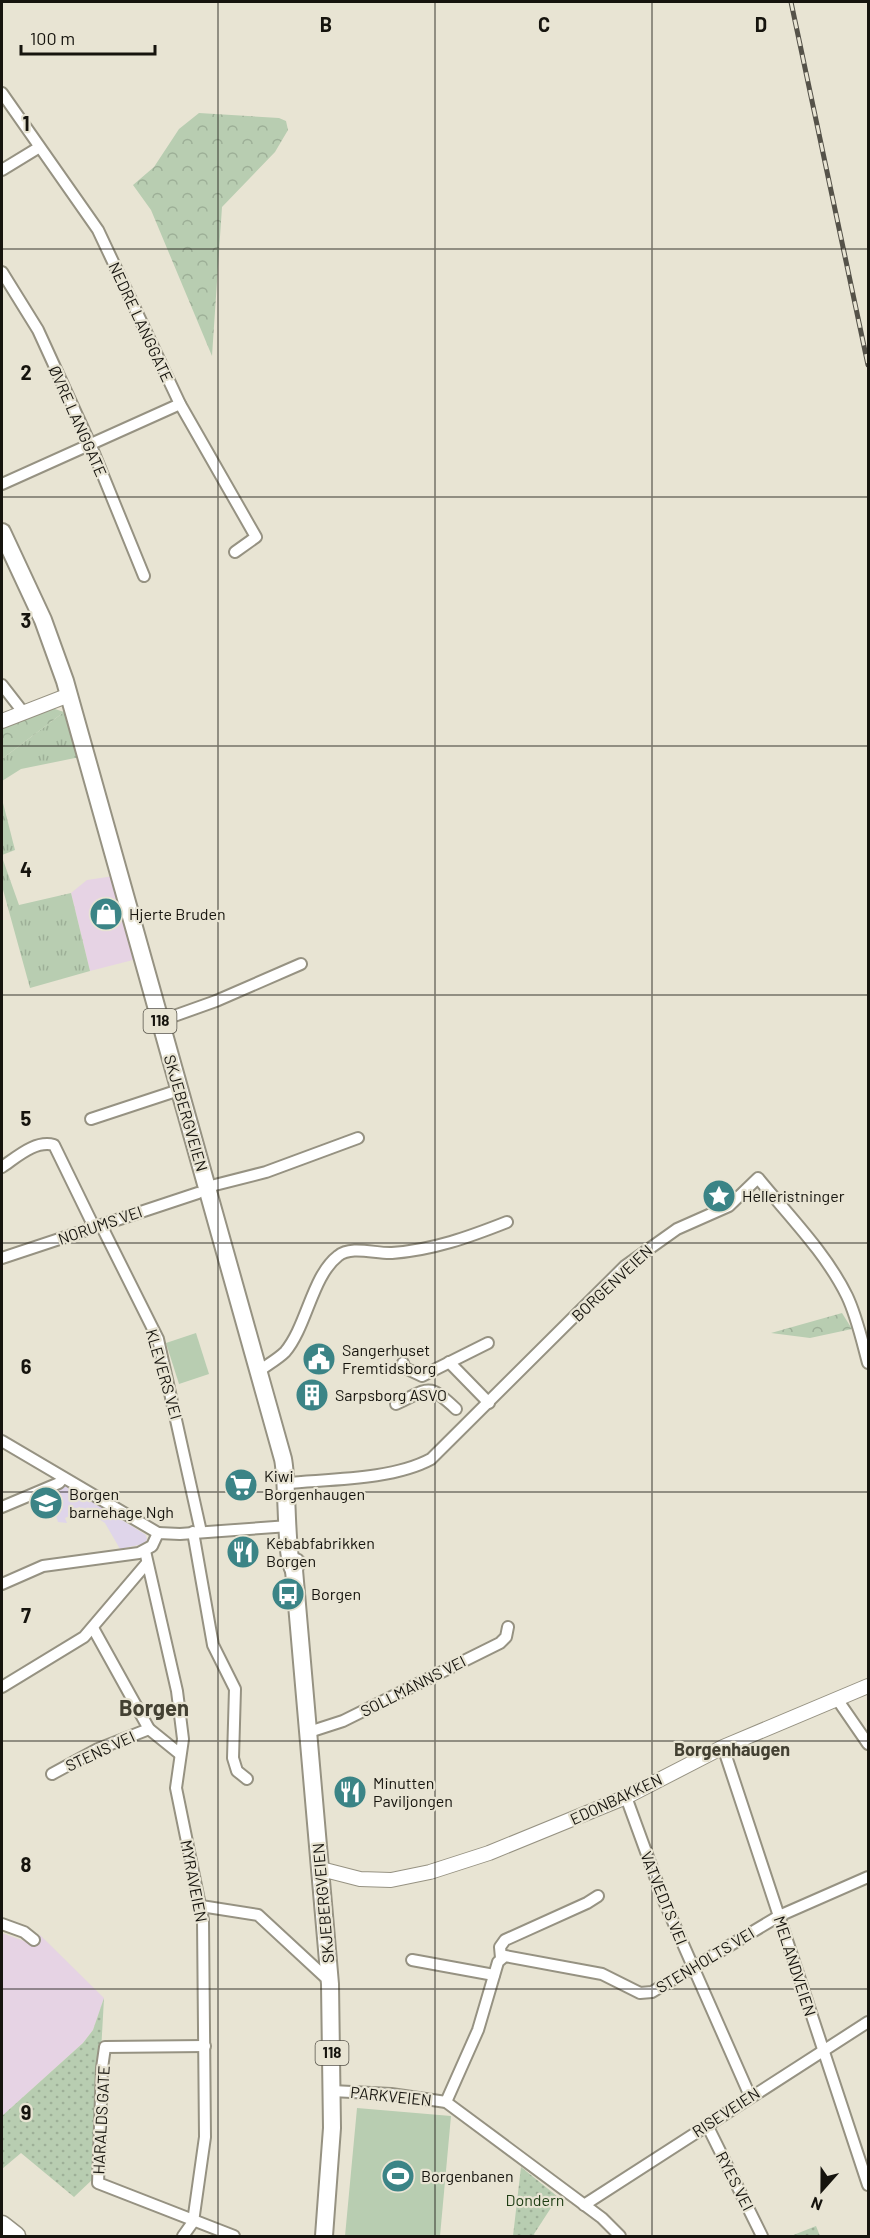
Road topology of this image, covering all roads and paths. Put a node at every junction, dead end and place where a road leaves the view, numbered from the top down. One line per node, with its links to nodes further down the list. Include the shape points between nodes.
1 (2, 93): 2 (street, NEDRE LANGGATE)
2 (38, 148): 3 (street); 5 (street, NEDRE LANGGATE, via 98,230)
3 (2, 170)
4 (2, 272): 6 (street, ØVRE LANGGATE, via 38,330)
5 (180, 404): 6 (street); 10 (street, NEDRE LANGGATE, via 256,537)
6 (91, 446): 7 (street); 11 (street, ØVRE LANGGATE)
7 (2, 484)
8 (2, 532): 9 (main road, SKJEBERGVEIEN / 118)
9 (6, 550): 13 (main road, SKJEBERGVEIEN / 118, via 43,620)
10 (235, 552)
11 (144, 576)
12 (2, 685): 14 (street)
13 (69, 695): 14 (street); 17 (main road, SKJEBERGVEIEN / 118)
14 (23, 712): 15 (street)
15 (2, 721)
16 (301, 964): 17 (street)
17 (160, 1021): 18 (main road, SKJEBERGVEIEN / 118)
18 (179, 1090): 19 (street); 22 (main road, SKJEBERGVEIEN / 118)
19 (91, 1119)
20 (358, 1138): 22 (street, NORUMS VEI, via 266,1172)
21 (2, 1167): 24 (street, KLEVERS VEI, via 31,1147 54,1145)
22 (202, 1190): 24 (street, NORUMS VEI); 30 (main road, SKJEBERGVEIEN / 118)
23 (507, 1222): 30 (street, via 430,1248 388,1254 345,1251 325,1272 284,1353)
24 (97, 1226): 25 (street, NORUMS VEI); 39 (street, KLEVERS VEI, via 158,1339)
25 (2, 1258)
26 (488, 1343): 27 (street)
27 (449, 1362): 29 (street, via 422,1376); 31 (street)
28 (868, 1363): 31 (street, BORGENVEIEN, via 840,1283 758,1178 729,1206 677,1229 626,1266)
29 (403, 1364)
30 (259, 1371): 36 (main road, SKJEBERGVEIEN / 118)
31 (489, 1403): 36 (street, BORGENVEIEN, via 423,1464 359,1477)
32 (396, 1404): 33 (street, via 428,1389 435,1390)
33 (456, 1409)
34 (2, 1441): 35 (street)
35 (63, 1478): 37 (street); 40 (street)
36 (287, 1483): 38 (main road, SKJEBERGVEIEN / 118)
37 (2, 1507)
38 (289, 1528): 39 (street); 50 (main road, SKJEBERGVEIEN / 118, via 295,1548)
39 (197, 1532): 40 (street); 55 (street, KLEVERS VEI, via 213,1645 235,1689 233,1758 237,1771)
40 (158, 1533): 41 (street)
41 (145, 1551): 42 (street, MYRAVEIEN); 43 (street, via 44,1566)
42 (147, 1563): 45 (street); 53 (street, MYRAVEIEN, via 177,1691 183,1739)
43 (2, 1584)
44 (508, 1627): 50 (street, SOLLMANNS VEI, via 500,1643 354,1716)
45 (93, 1628): 47 (street); 49 (street)
46 (868, 1686): 48 (street, EDONBAKKEN)
47 (2, 1687)
48 (837, 1699): 51 (street); 52 (street, EDONBAKKEN)
49 (149, 1729): 53 (street); 54 (street, STENS VEI, via 98,1749)
50 (309, 1732): 58 (main road, SKJEBERGVEIEN / 118)
51 (868, 1744)
52 (723, 1747): 56 (street, EDONBAKKEN); 61 (street, MELANDVEIEN)
53 (180, 1754): 60 (street, MYRAVEIEN, via 176,1788)
54 (52, 1774)
55 (247, 1779)
56 (626, 1797): 58 (street, EDONBAKKEN, via 514,1844 430,1872 391,1880); 66 (street, VATVEDTS VEI, via 649,1864)
57 (868, 1877): 61 (street, STENHOLTS VEI)
58 (322, 1878): 68 (main road, SKJEBERGVEIEN / 118)
59 (598, 1896): 64 (street, via 505,1940 500,1947)
60 (201, 1906): 68 (street, via 258,1915); 70 (street, MYRAVEIEN)
61 (779, 1916): 66 (street, STENHOLTS VEI); 71 (street, MELANDVEIEN)
62 (2, 1924): 63 (street)
63 (34, 1940)
64 (501, 1958): 66 (street, STENHOLTS VEI, via 518,1957 602,1974 646,1993); 67 (street)
65 (412, 1960): 67 (street)
66 (693, 1968): 73 (street, VATVEDTS VEI)
67 (494, 1975): 74 (street, via 478,2030)
68 (330, 1978): 72 (main road, SKJEBERGVEIEN / 118)
69 (868, 2022): 71 (street, RISEVEIEN)
70 (205, 2046): 78 (street, MYRAVEIEN, via 206,2138); 78 (street, HARALDS GATE, via 105,2047 102,2068 98,2183)
71 (823, 2050): 73 (street, RISEVEIEN); 76 (street, MELANDVEIEN)
72 (332, 2091): 74 (street, PARKVEIEN, via 377,2092); 83 (main road, SKJEBERGVEIEN / 118, via 332,2153)
73 (750, 2096): 75 (street, RISEVEIEN)
74 (446, 2102): 77 (street, PARKVEIEN)
75 (707, 2125): 77 (street, RISEVEIEN); 85 (street, RYES VEI)
76 (868, 2185)
77 (584, 2205): 84 (street, PARKVEIEN)
78 (193, 2222): 81 (street, MYRAVEIEN); 82 (street, HARALDS GATE)
79 (2, 2225): 80 (highway)
80 (16, 2236)
81 (183, 2236)
82 (234, 2236)
83 (324, 2236)
84 (620, 2236)
85 (762, 2236)

